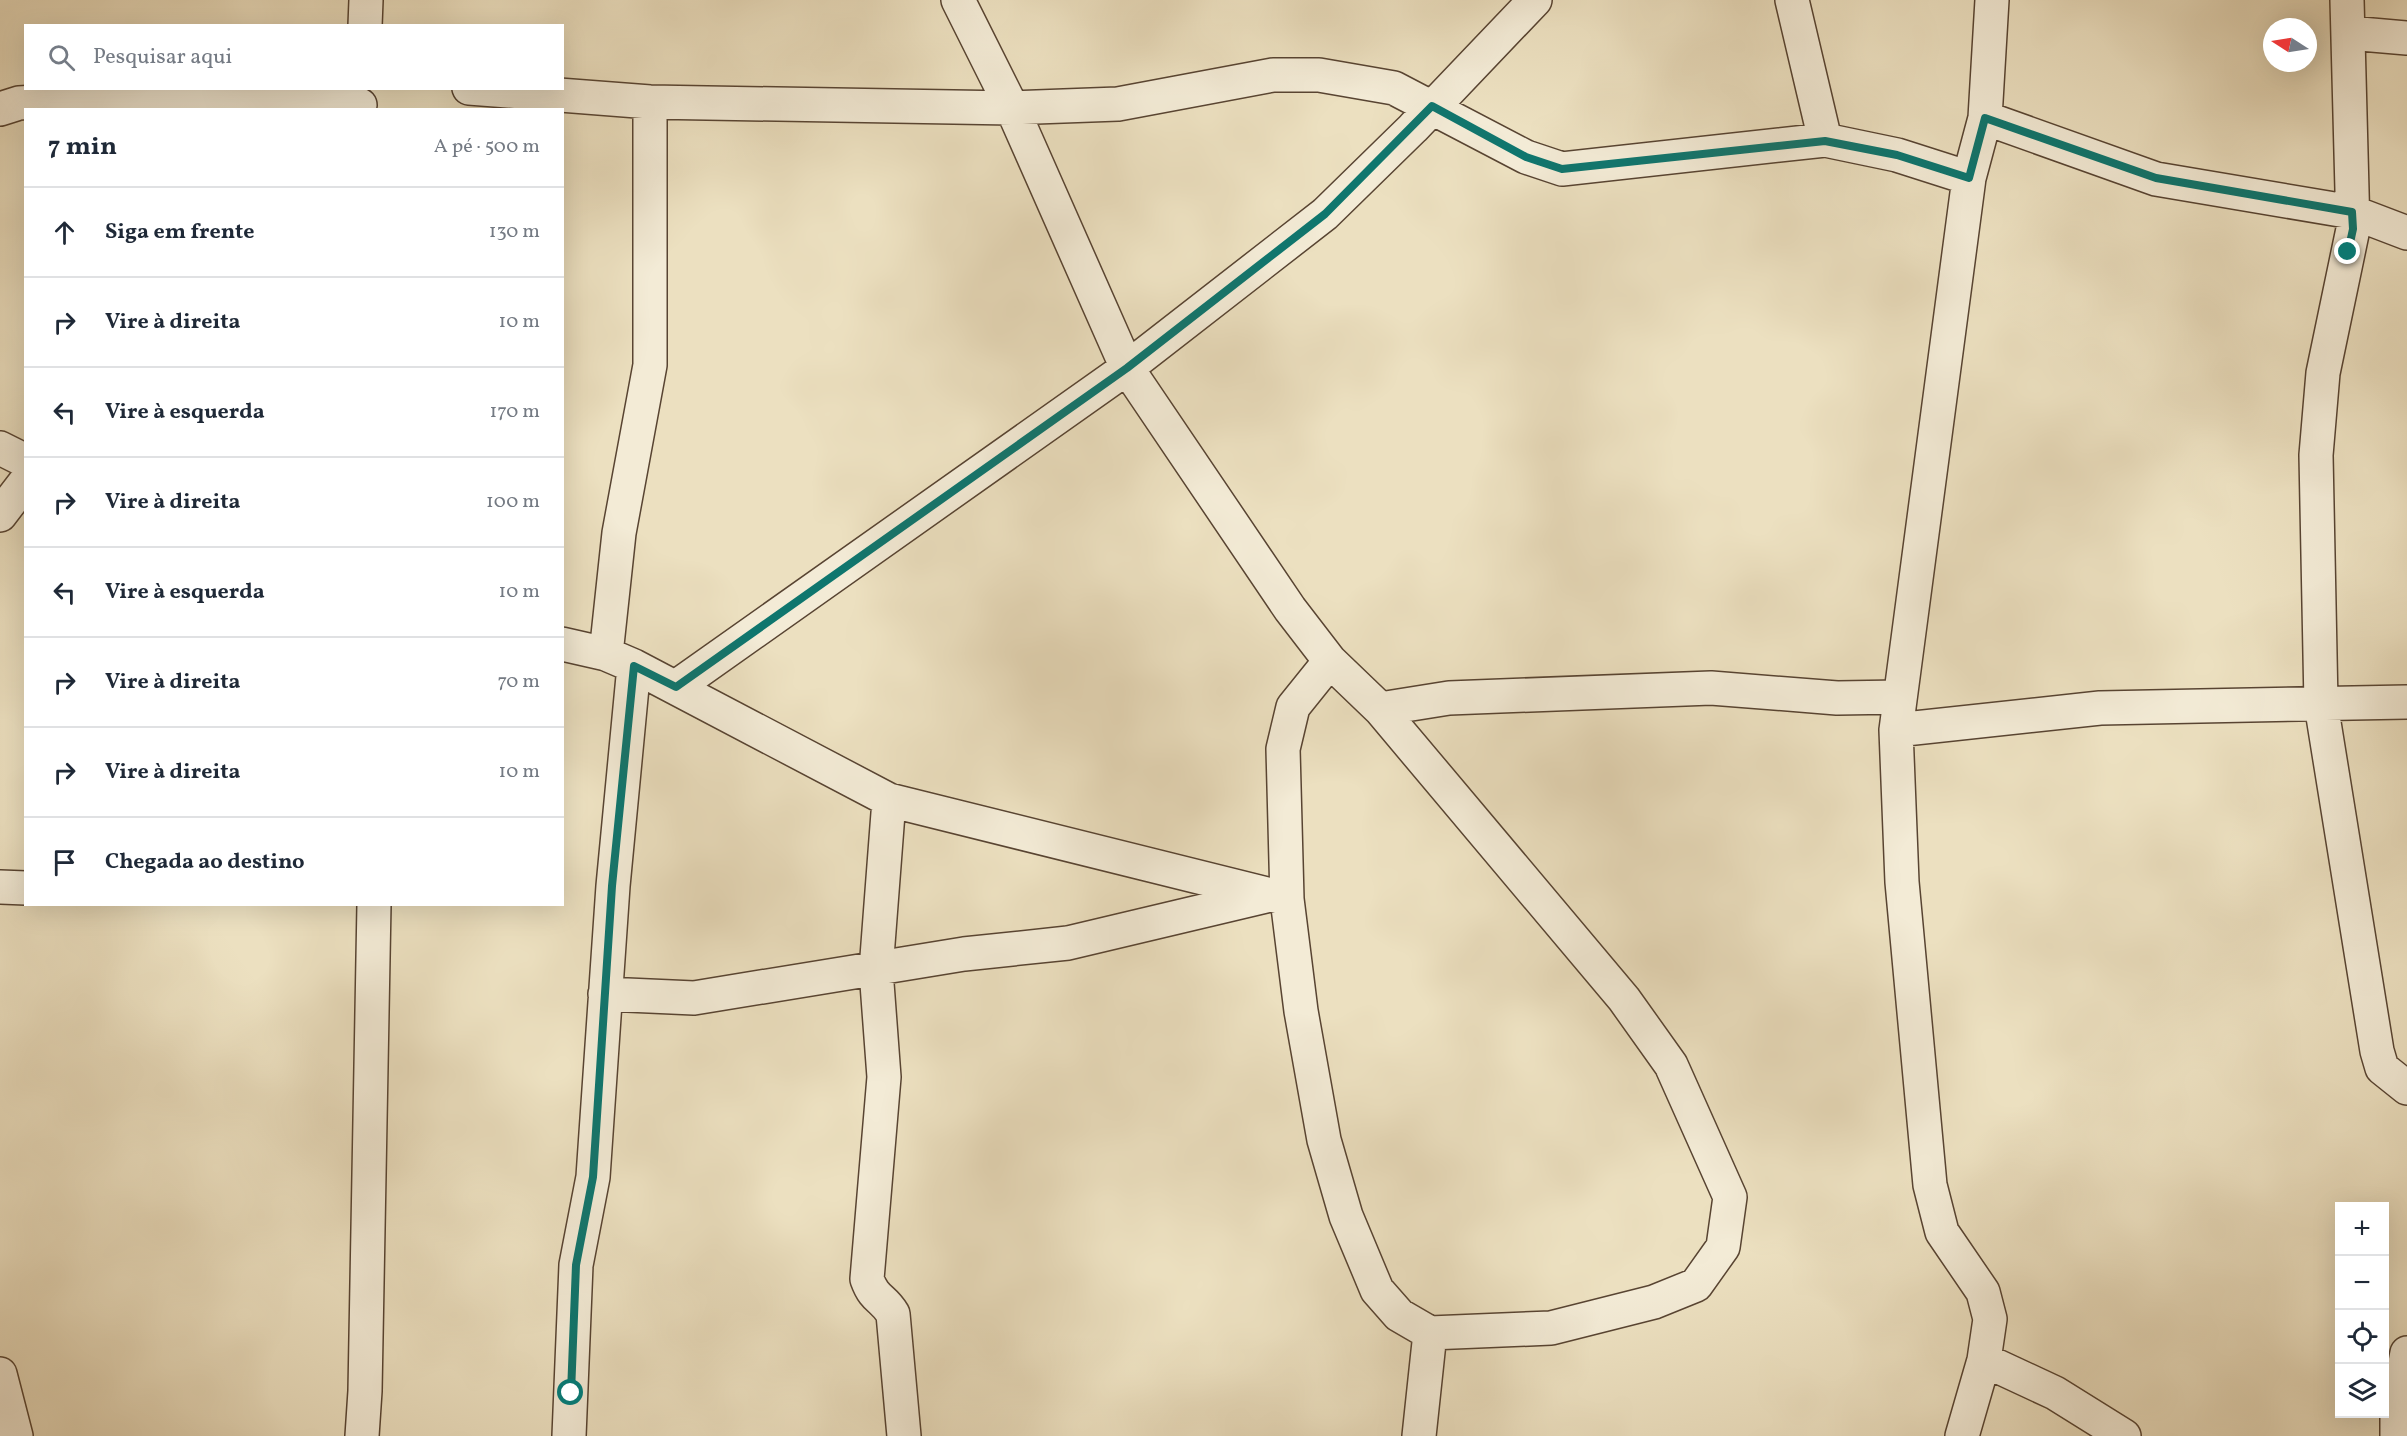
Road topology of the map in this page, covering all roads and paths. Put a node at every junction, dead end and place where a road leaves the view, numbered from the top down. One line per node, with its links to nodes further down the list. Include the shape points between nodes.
1 (366, 0): 7 (street)
2 (958, 0): 15 (street)
3 (1535, 0): 14 (street)
4 (1792, 0): 18 (street)
5 (1992, 0): 17 (street)
6 (2347, 0): 8 (street)
7 (365, 24)
8 (2349, 33): 9 (street); 20 (street)
9 (2407, 39)
10 (495, 90): 13 (street)
11 (361, 101): 12 (street)
12 (163, 102): 16 (street, via 19,103)
13 (650, 102): 15 (street); 28 (street, via 650,365 619,533)
14 (1432, 106): 15 (street, via 1394,88 1357,80 1284,75 1118,104); 18 (street, via 1526,157 1562,169); 22 (street, via 1325,214)
15 (1012, 108): 22 (street)
16 (0, 109)
17 (1985, 118): 19 (street); 20 (street, via 2156,178)
18 (1825, 141): 19 (street, via 1897,155)
19 (1969, 178): 31 (street)
20 (2352, 212): 21 (street); 33 (street, via 2353,229 2323,373 2316,455)
21 (2407, 233)
22 (1127, 368): 29 (street, via 1290,609); 30 (street)
23 (0, 448): 24 (street)
24 (24, 460)
25 (24, 484): 26 (street)
26 (0, 515)
27 (564, 646): 28 (street)
28 (620, 660): 30 (street); 42 (street)
29 (1330, 661): 34 (street); 39 (street, via 1293,707 1283,749)
30 (676, 687): 36 (street)
31 (1900, 697): 34 (street, via 1838,698 1711,688 1449,698); 35 (street)
32 (2407, 702): 33 (street)
33 (2321, 704): 35 (street, via 2100,708); 43 (street, via 2377,1051 2382,1068)
34 (1380, 709): 44 (street, via 1624,999 1671,1065 1730,1197 1723,1247 1696,1285 1654,1302 1551,1329)
35 (1896, 730): 46 (street, via 1902,882 1930,1185 1942,1232 1983,1292 1990,1319)
36 (889, 800): 39 (street); 41 (street)
37 (0, 887): 38 (street)
38 (24, 888)
39 (1279, 897): 41 (street, via 1068,943 964,954); 44 (street, via 1322,1128 1346,1216 1377,1290 1399,1314)
40 (374, 906): 49 (street)
41 (876, 970): 42 (street, via 694,998); 51 (street, via 884,1077 867,1279 873,1294 893,1314)
42 (605, 994): 50 (street, via 593,1177 576,1265)
43 (2407, 1088)
44 (1430, 1333): 52 (street)
45 (2407, 1353): 55 (street, via 2397,1404)
46 (1984, 1360): 53 (street); 54 (street, via 2055,1393)
47 (0, 1374): 48 (street)
48 (16, 1436)
49 (362, 1436)
50 (569, 1436)
51 (904, 1436)
52 (1419, 1436)
53 (1962, 1436)
54 (2124, 1436)
55 (2397, 1436)

